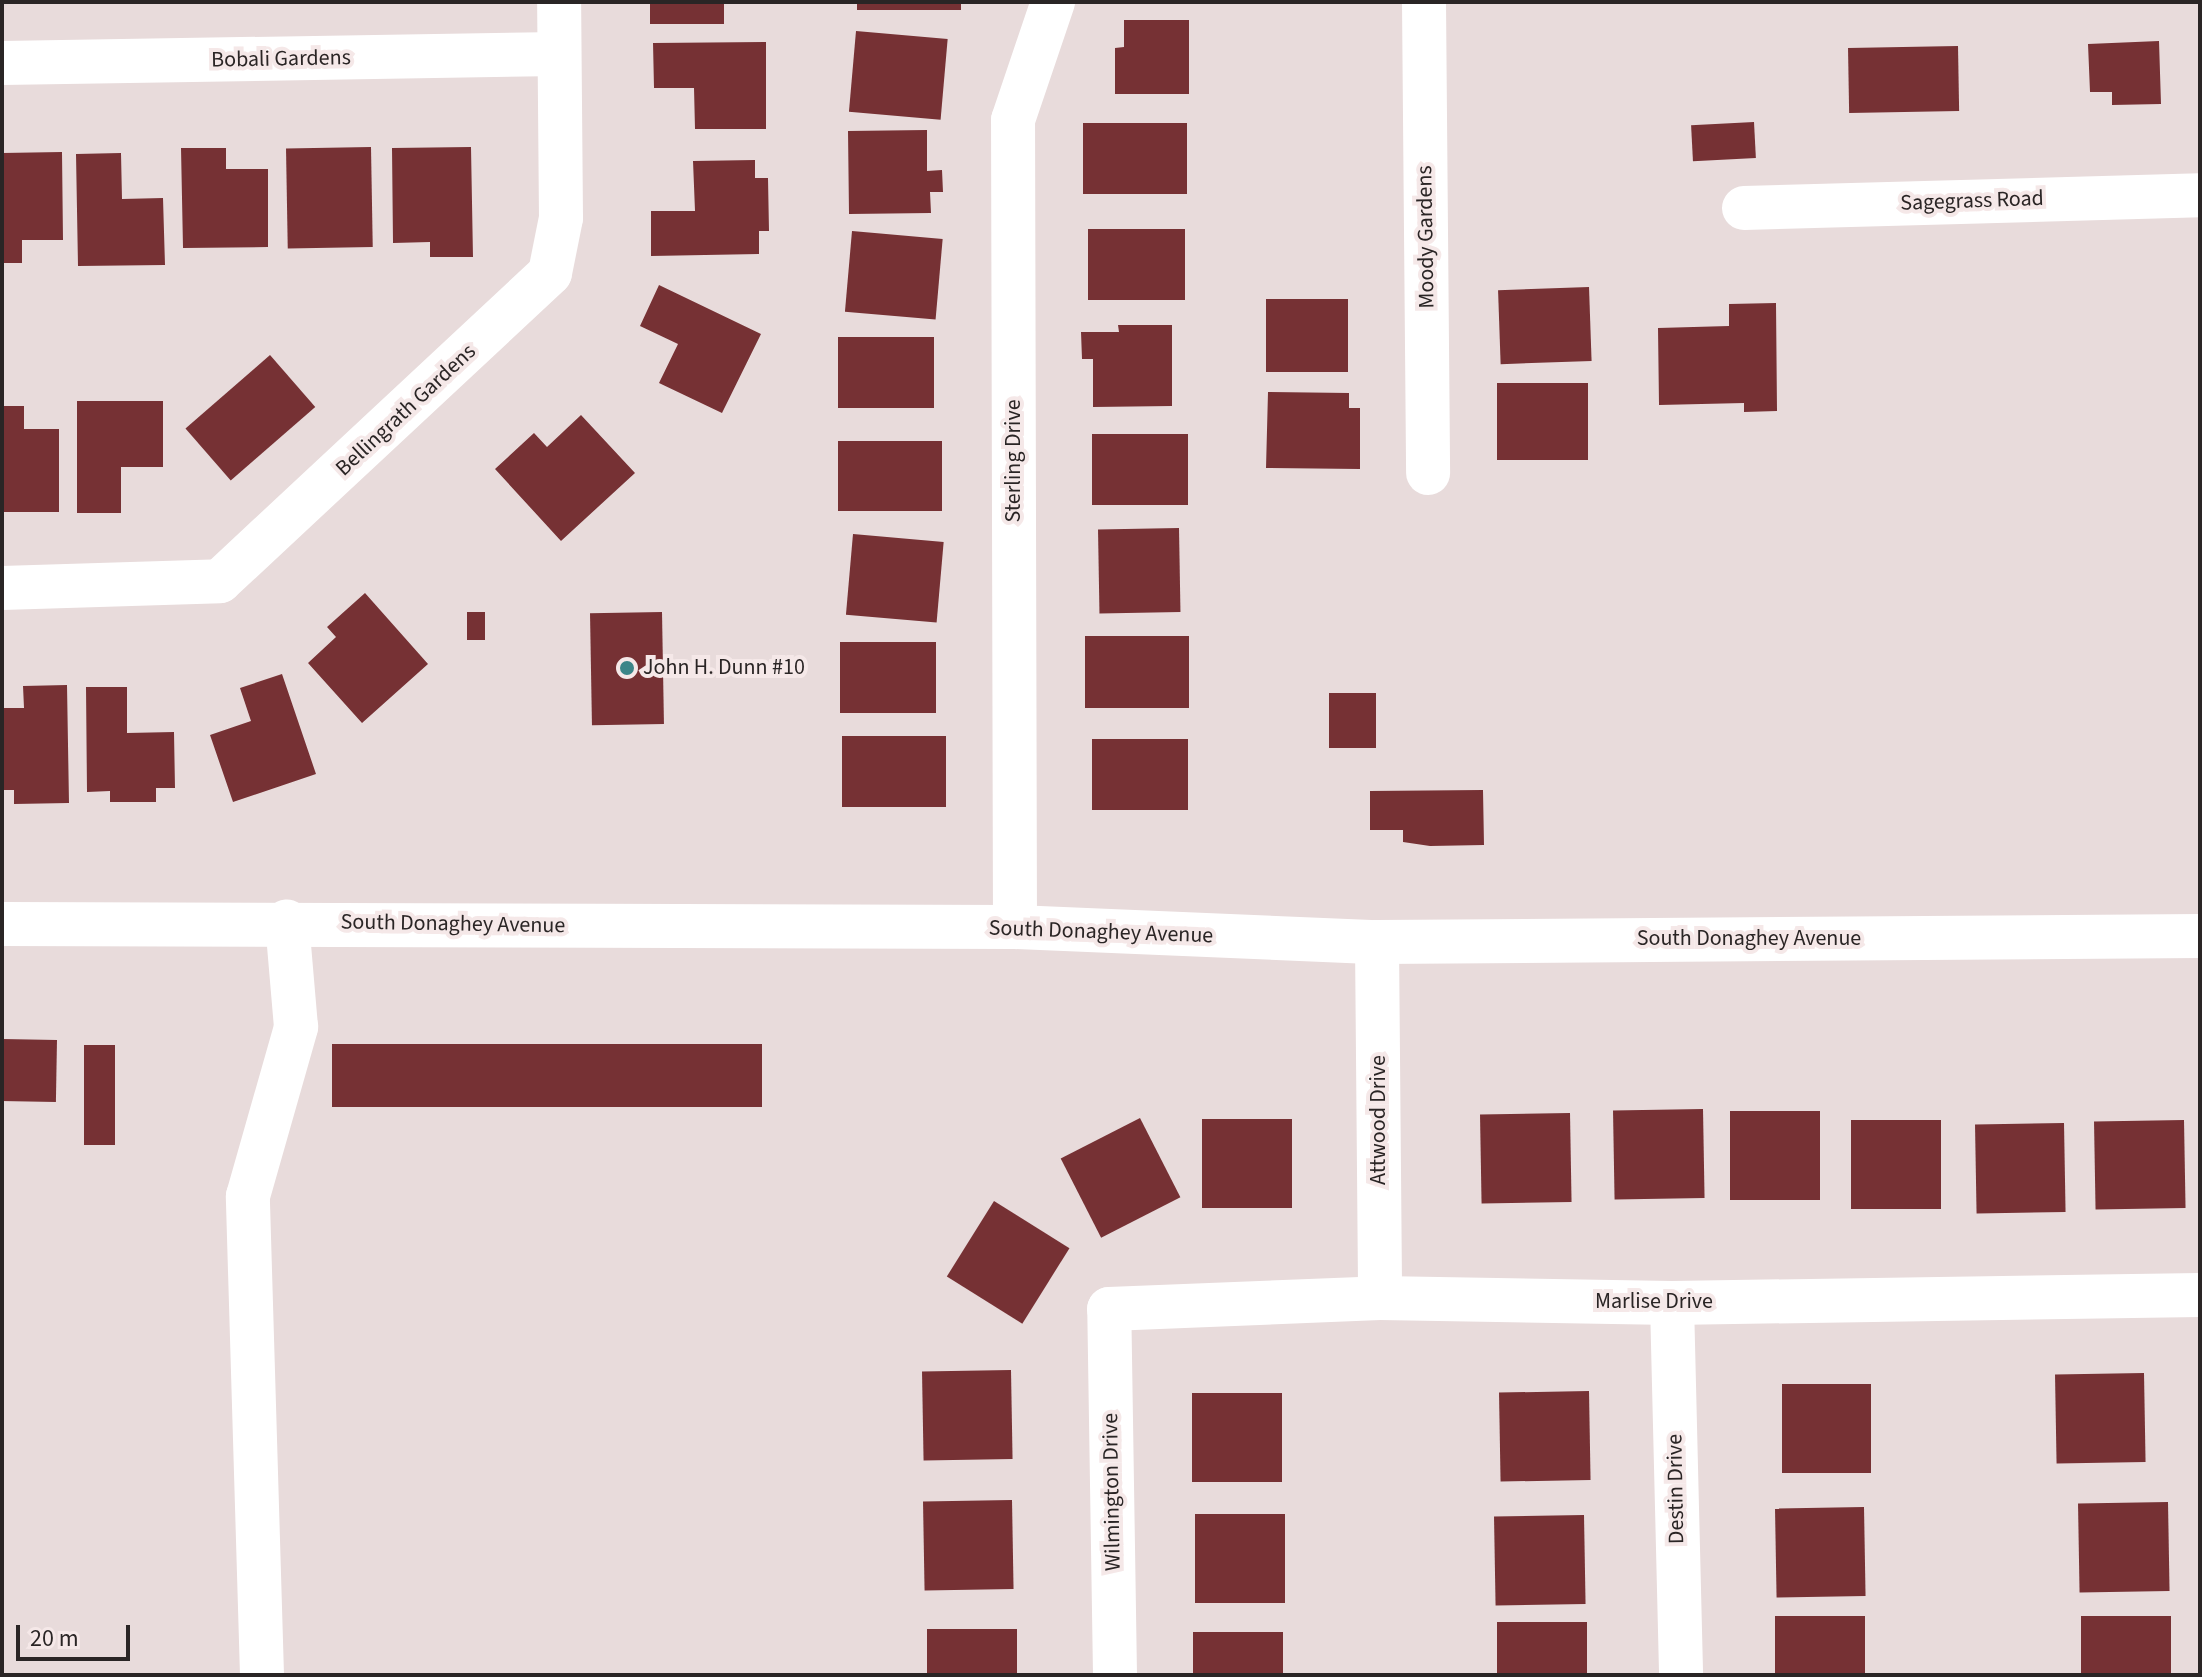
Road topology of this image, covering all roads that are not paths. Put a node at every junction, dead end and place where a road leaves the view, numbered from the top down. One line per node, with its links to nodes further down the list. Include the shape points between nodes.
1 (559, 2): 4 (street, Bellingrath Gardens)
2 (1053, 2): 12 (street, Sterling Drive, via 1013,120)
3 (1424, 2): 8 (street, Moody Gardens)
4 (559, 54): 5 (street, Bobali Gardens); 9 (street, Bellingrath Gardens, via 561,218 550,273 511,314 220,581)
5 (2, 63)
6 (2200, 195): 7 (street, Sagegrass Road)
7 (1744, 208)
8 (1428, 473)
9 (2, 588)
10 (287, 921): 11 (street, South Donaghey Avenue); 12 (street, South Donaghey Avenue, via 789,931); 19 (street, via 296,1027 248,1196)
11 (2, 924)
12 (1015, 927): 14 (street, South Donaghey Avenue)
13 (2200, 936): 14 (street, South Donaghey Avenue)
14 (1377, 942): 16 (street, Attwood Drive)
15 (2200, 1295): 17 (street, Marlise Drive)
16 (1380, 1298): 17 (street, Marlise Drive); 18 (street, Marlise Drive)
17 (1672, 1303): 21 (street, Destin Drive)
18 (1109, 1309): 20 (street, Wilmington Drive)
19 (262, 1675)
20 (1115, 1675)
21 (1681, 1675)

